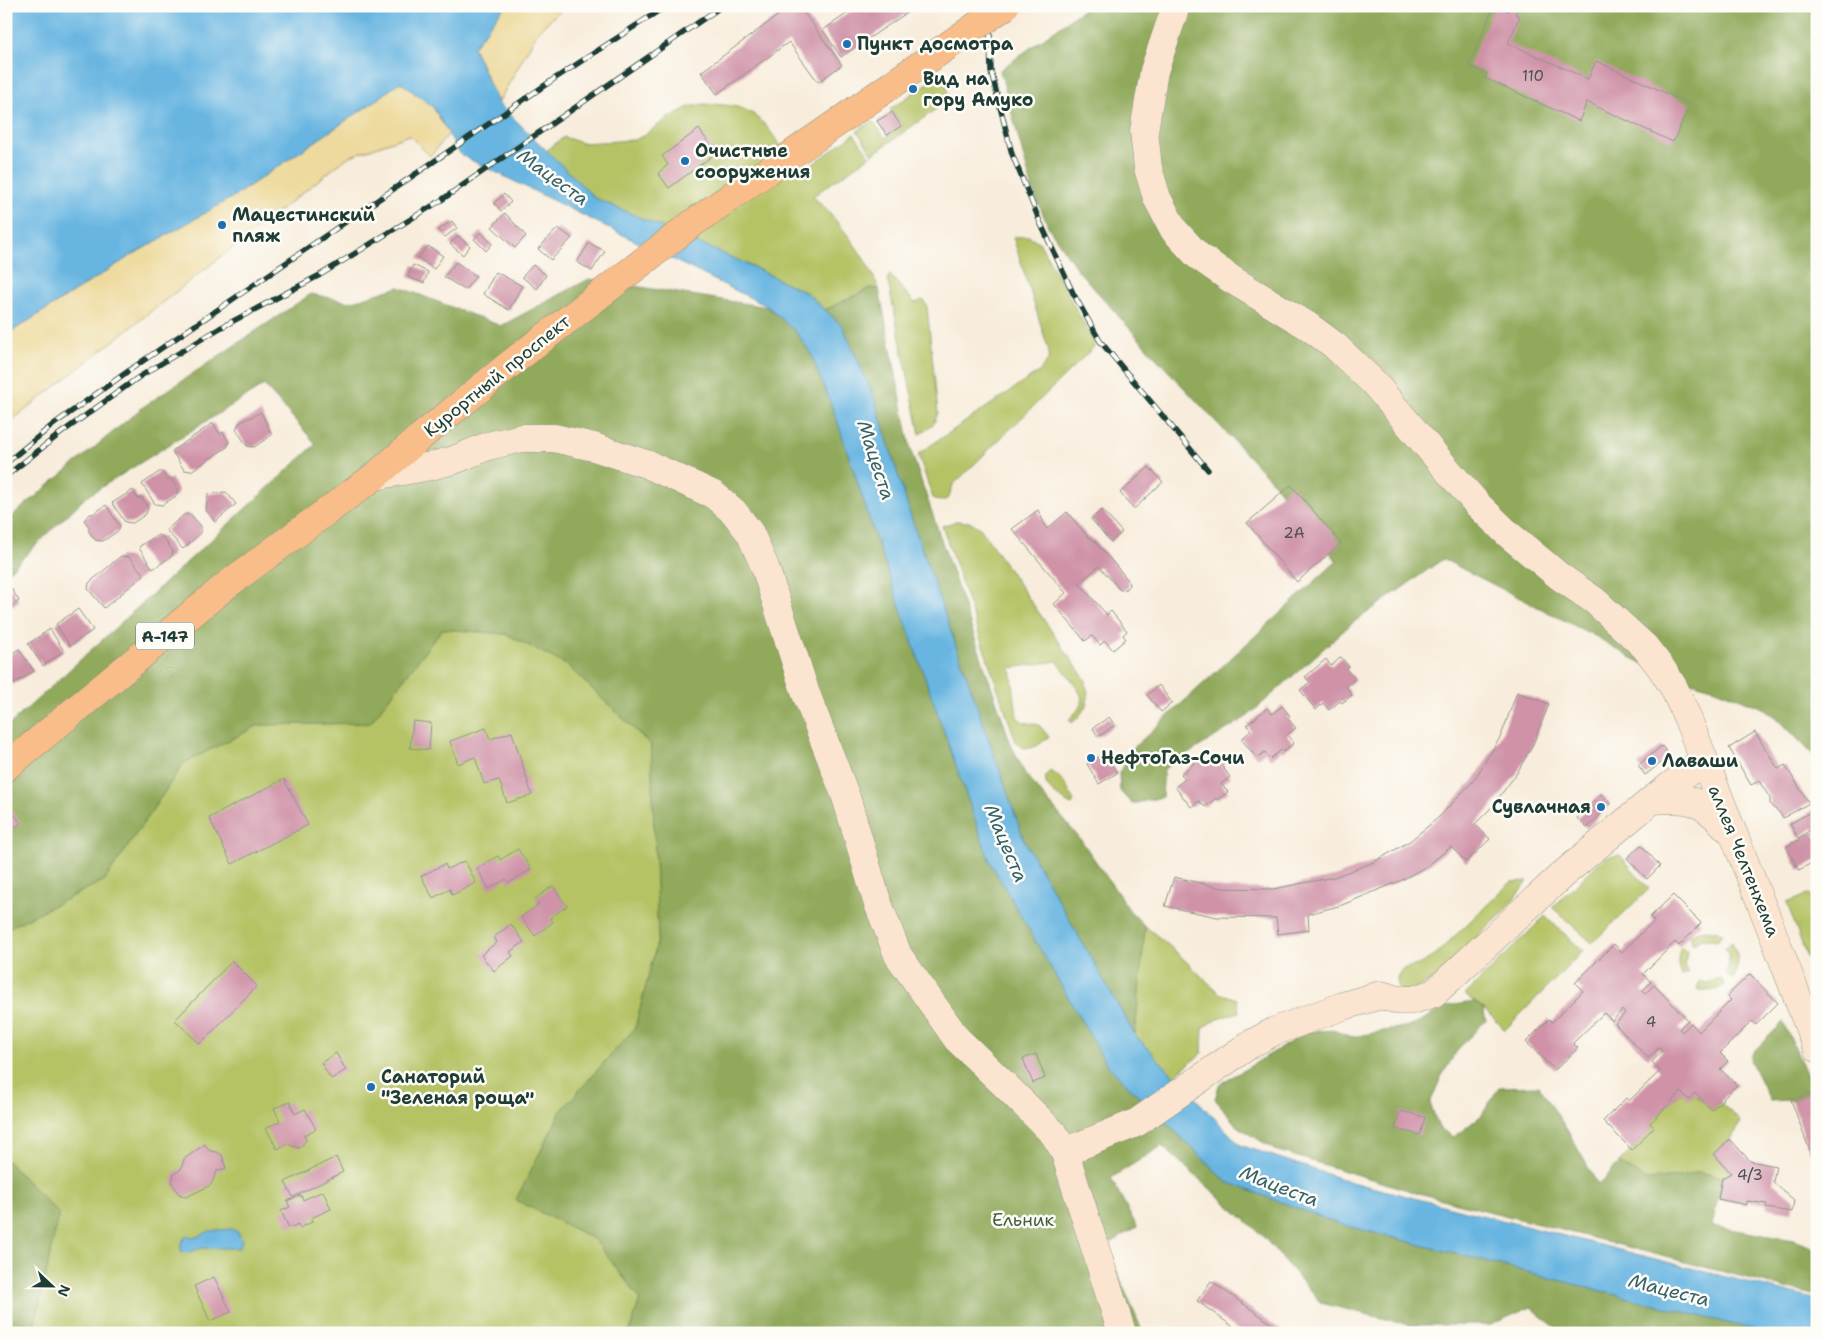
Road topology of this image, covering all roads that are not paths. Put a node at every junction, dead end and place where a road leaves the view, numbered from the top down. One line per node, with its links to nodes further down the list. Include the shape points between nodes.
1 (1005, 6): 3 (main road, Курортный проспект / А-147, bridge, via 692,222 510,364)
2 (1176, 6): 4 (street, аллея Челтенхема, via 1154,71 1144,131 1150,175 1157,198 1174,230 1197,255 1334,345 1374,383 1490,517 1558,576 1595,601 1628,630 1666,675)
3 (376, 476): 5 (main road, Курортный проспект / А-147, via 228,584); 9 (street, via 431,466 522,438 554,438 649,465 714,495 734,512 750,533 765,567 805,692 846,797 877,900 898,955 957,1039 1054,1134)
4 (1704, 760): 6 (street); 7 (street, аллея Челтенхема)
5 (6, 767)
6 (1652, 800): 7 (street, via 1684,798 1699,803); 9 (street, via 1562,875 1434,993 1413,1000 1381,995 1275,1031 1136,1123)
7 (1732, 833): 8 (street, аллея Челтенхема)
8 (1817, 1048)
9 (1064, 1150): 10 (street)
10 (1122, 1333)

